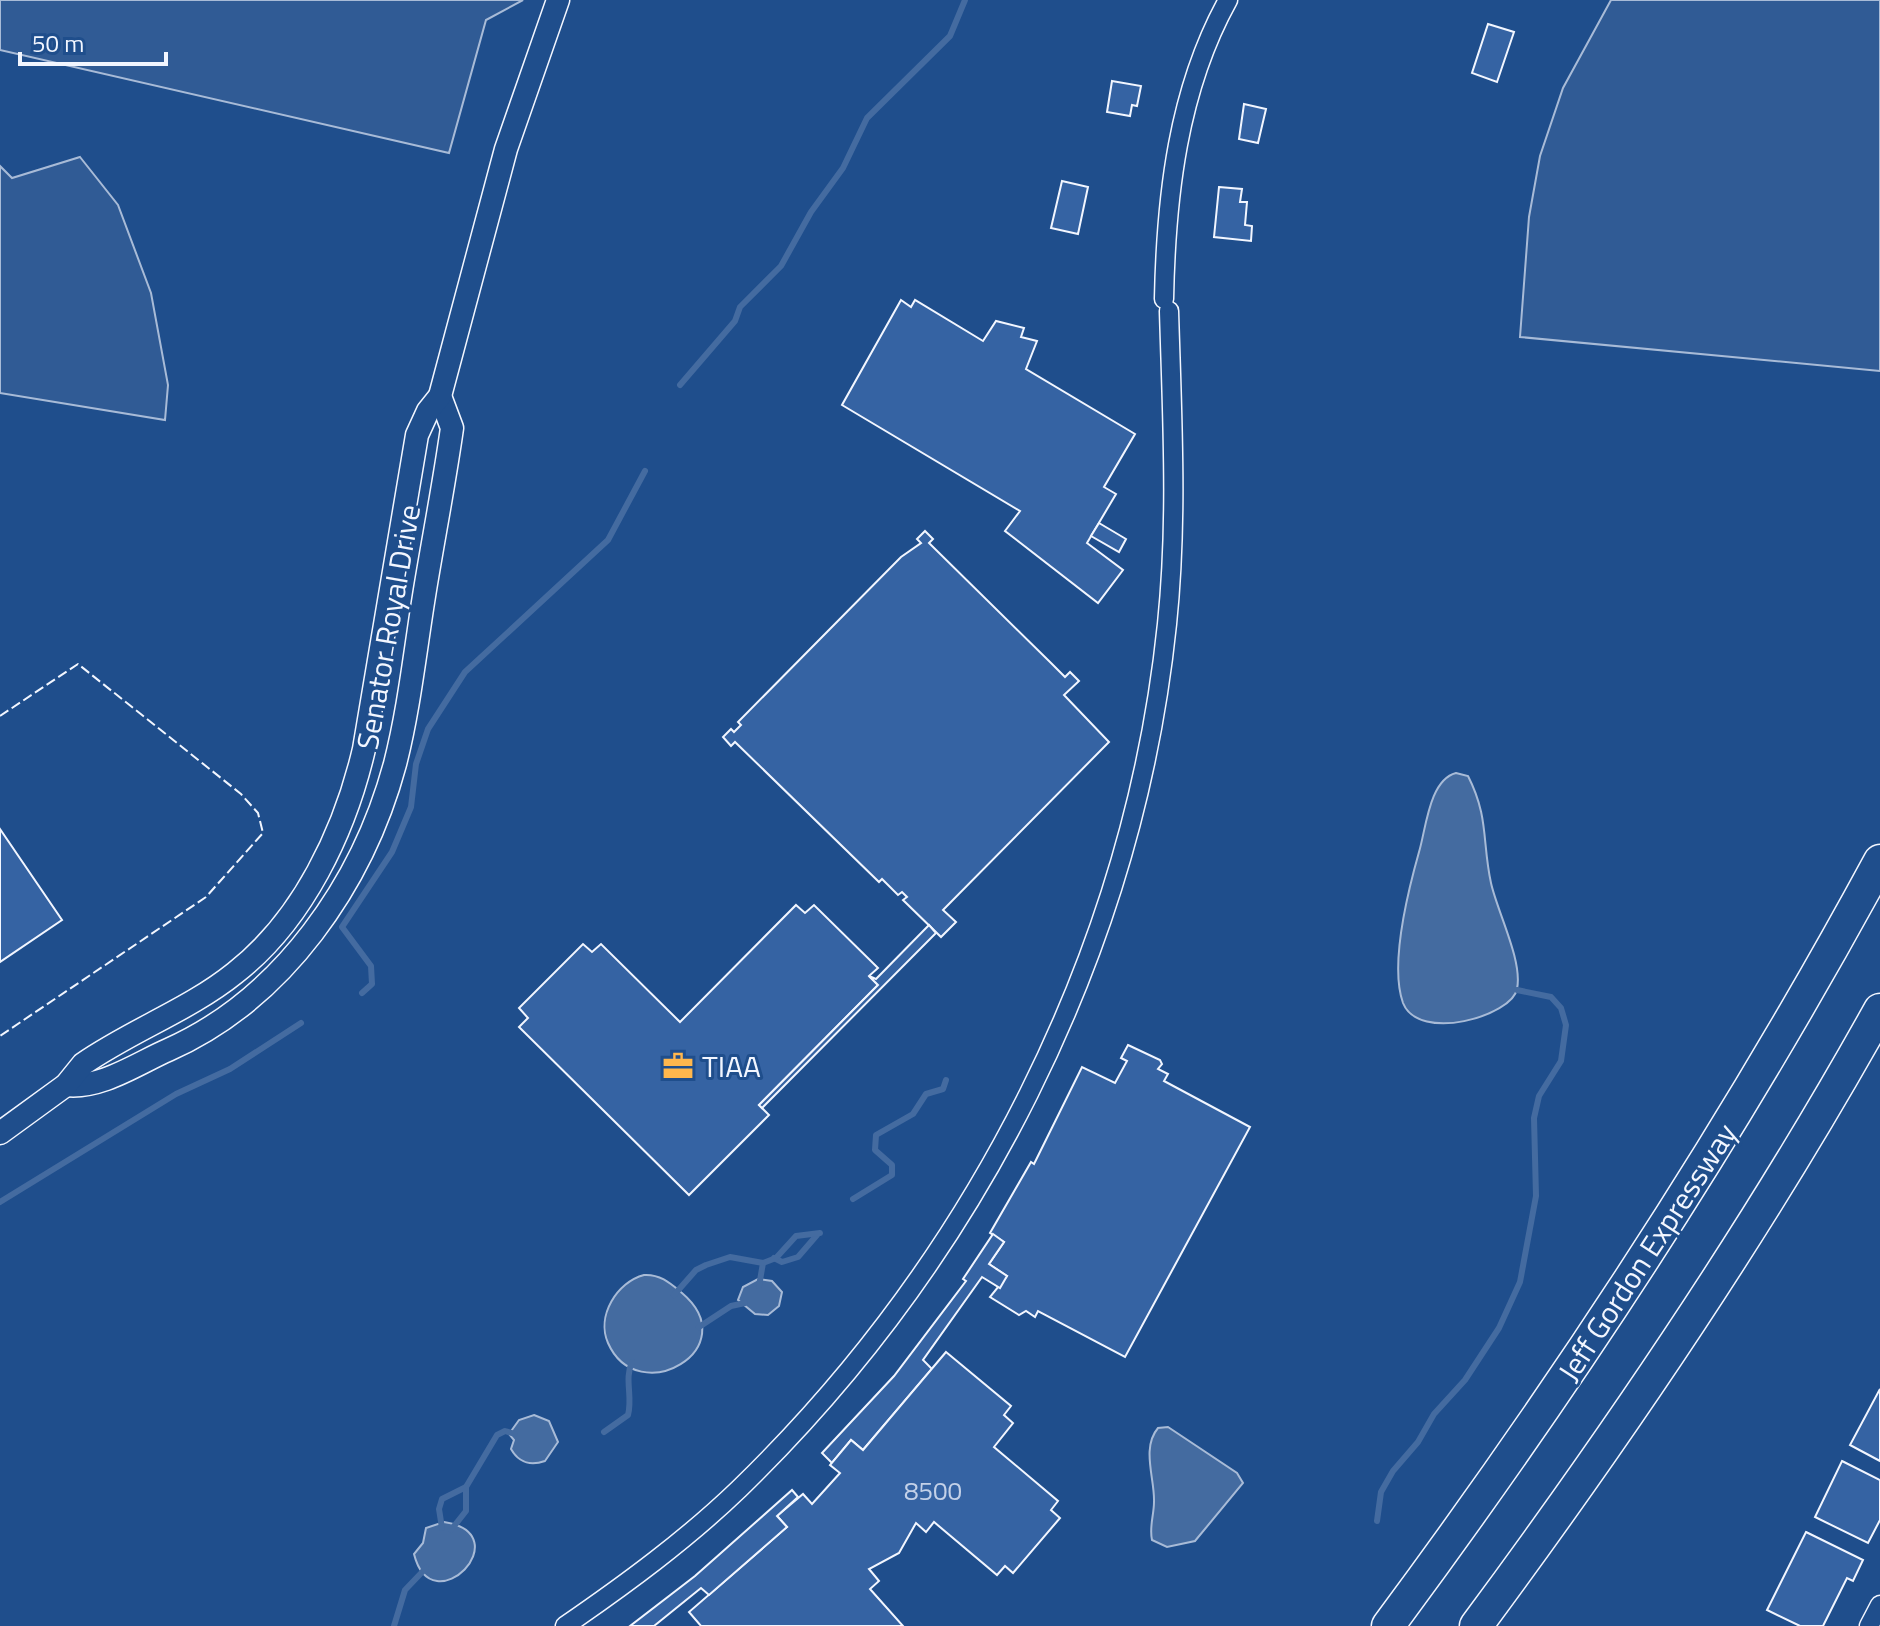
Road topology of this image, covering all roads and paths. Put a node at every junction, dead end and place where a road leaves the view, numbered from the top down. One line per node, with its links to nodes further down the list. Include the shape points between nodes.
1 (558, 0): 3 (street, Senator Royal Drive, via 506,149)
2 (1228, 0): 9 (street, via 1206,44 1186,105 1173,182 1166,305 1174,514 1159,685 1112,893 1044,1063 1002,1149 952,1231 838,1385 717,1509)
3 (440, 396): 6 (street, Senator Royal Drive, via 417,435 359,770 339,827 303,894 250,960 208,992 93,1057); 6 (street, Senator Royal Drive, via 452,428 402,734 381,808 355,864 286,965 241,1009 104,1079)
4 (1880, 861): 10 (highway, Jeff Gordon Expressway, via 1761,1074 1689,1190 1566,1377)
5 (1880, 1010): 11 (highway, via 1715,1284)
6 (66, 1085): 7 (street, Senator Royal Drive)
7 (0, 1133)
8 (1880, 1605): 12 (street)
9 (565, 1626)
10 (1388, 1626)
11 (1476, 1626)
12 (1869, 1626)

